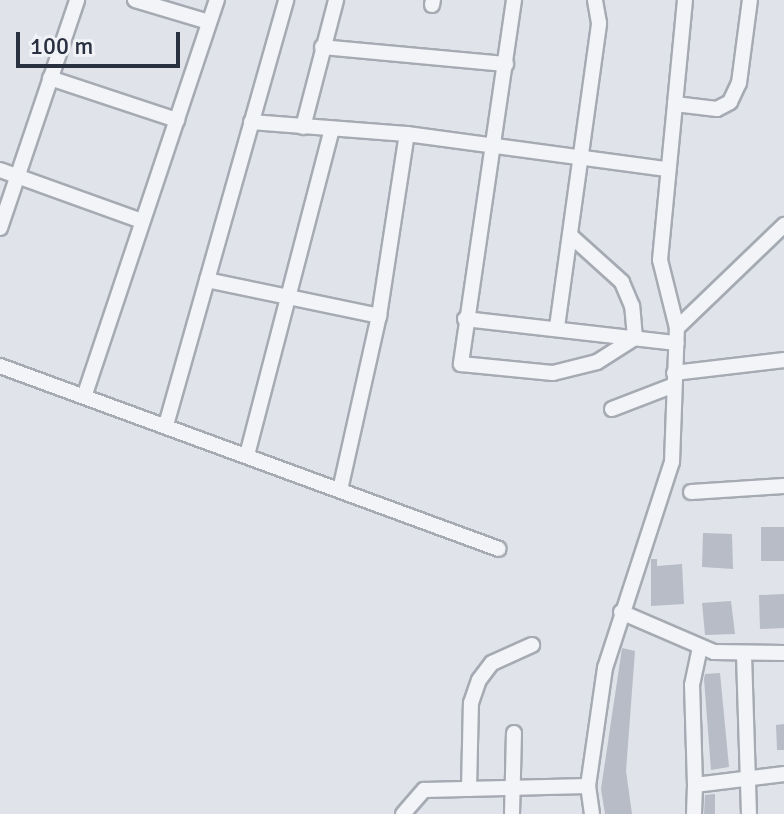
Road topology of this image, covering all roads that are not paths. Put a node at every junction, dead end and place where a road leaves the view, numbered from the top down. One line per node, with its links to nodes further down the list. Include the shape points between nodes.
1 (77, 0): 13 (street)
2 (135, 0): 10 (street)
3 (217, 0): 10 (street)
4 (286, 0): 16 (street)
5 (336, 0): 11 (street)
6 (514, 0): 12 (street)
7 (595, 0): 21 (street, via 599,23)
8 (685, 0): 14 (street)
9 (750, 0): 14 (street, via 739,83 730,102 717,109)
10 (209, 22): 15 (street)
11 (322, 47): 12 (street); 17 (street)
12 (506, 64): 20 (street)
13 (50, 78): 15 (street); 24 (street)
14 (675, 104): 22 (street)
15 (177, 120): 25 (street)
16 (251, 122): 17 (street); 29 (street)
17 (303, 127): 18 (street)
18 (332, 129): 19 (street); 30 (street)
19 (407, 134): 20 (street); 31 (street)
20 (493, 148): 21 (street); 32 (street)
21 (580, 161): 22 (street); 28 (street)
22 (667, 169): 34 (street, via 660,260)
23 (0, 170): 24 (street)
24 (17, 176): 25 (street); 27 (street)
25 (142, 221): 39 (street)
26 (784, 225): 34 (street)
27 (0, 228)
28 (572, 237): 33 (street); 35 (street, via 622,282 632,306)
29 (207, 280): 30 (street); 41 (street)
30 (290, 298): 31 (street); 42 (street)
31 (379, 316): 44 (street)
32 (465, 319): 33 (street); 35 (street, via 461,371 553,373 597,362)
33 (557, 327): 35 (street)
34 (677, 336): 35 (street); 38 (street)
35 (635, 338)
36 (784, 360): 38 (street)
37 (0, 366): 39 (street)
38 (673, 379): 40 (street); 47 (street, via 672,462)
39 (85, 394): 41 (street)
40 (612, 409)
41 (166, 425): 42 (street)
42 (247, 455): 44 (street)
43 (784, 486): 45 (street)
44 (340, 490): 46 (street)
45 (691, 492)
46 (499, 549)
47 (621, 612): 49 (street); 56 (street, via 594,717)
48 (532, 645): 58 (street, via 492,663 479,680 471,703)
49 (700, 647): 51 (street); 55 (street, via 692,685)
50 (784, 653): 51 (street)
51 (744, 655): 54 (street)
52 (514, 733): 57 (street)
53 (784, 774): 54 (street)
54 (749, 777): 55 (street); 63 (street)
55 (695, 785): 62 (street)
56 (588, 786): 57 (street); 61 (street)
57 (510, 788): 58 (street); 60 (street)
58 (469, 789): 59 (street, via 424,790)
59 (403, 814)
60 (512, 814)
61 (592, 814)
62 (694, 814)
63 (749, 814)

